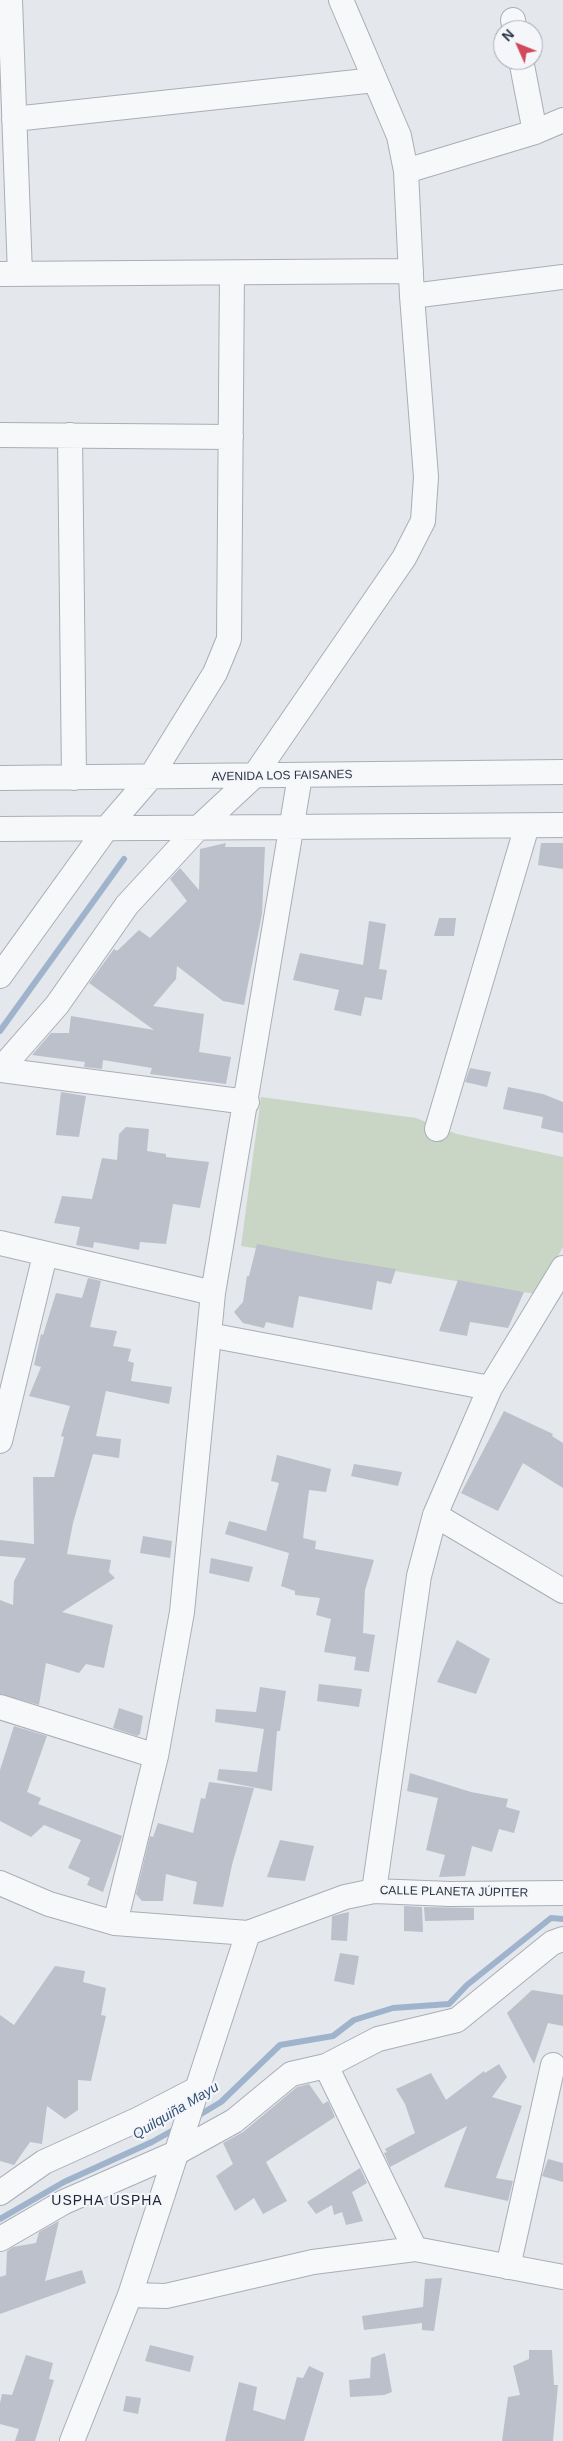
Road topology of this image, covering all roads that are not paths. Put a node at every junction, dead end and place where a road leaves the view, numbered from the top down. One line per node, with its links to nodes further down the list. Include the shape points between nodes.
1 (10, 0): 5 (street)
2 (341, 0): 4 (street)
3 (523, 70): 7 (street)
4 (375, 80): 5 (street); 8 (street, via 399,136)
5 (14, 119): 11 (street)
6 (563, 120): 7 (street)
7 (535, 132): 8 (street)
8 (406, 171): 9 (street)
9 (411, 271): 10 (street); 13 (street)
10 (232, 273): 11 (street); 16 (street)
11 (10, 274)
12 (563, 276): 13 (street)
13 (412, 296): 18 (street, via 426,477 423,521 404,558)
14 (0, 435): 15 (street)
15 (70, 435): 16 (street); 21 (street)
16 (231, 437): 22 (street, via 228,639 215,673)
17 (563, 772): 19 (street, AVENIDA LOS FAISANES)
18 (254, 776): 19 (street, AVENIDA LOS FAISANES); 22 (street, AVENIDA LOS FAISANES); 28 (street)
19 (300, 776): 25 (street)
20 (0, 778): 21 (street, AVENIDA LOS FAISANES)
21 (74, 778): 22 (street, AVENIDA LOS FAISANES)
22 (150, 778): 27 (street)
23 (563, 825): 24 (street)
24 (527, 826): 25 (street); 32 (street)
25 (292, 828): 28 (street); 31 (street)
26 (0, 829): 27 (street)
27 (106, 829): 28 (street); 29 (street)
28 (196, 829): 30 (street, via 127,906 57,1005)
29 (0, 976)
30 (0, 1070): 31 (street)
31 (247, 1102): 36 (street)
32 (437, 1129)
33 (0, 1242): 34 (street)
34 (45, 1255): 36 (street); 39 (street)
35 (559, 1282): 38 (street)
36 (213, 1293): 37 (street)
37 (209, 1334): 38 (street); 43 (street, via 182,1612)
38 (490, 1388): 40 (street)
39 (2, 1427)
40 (434, 1515): 41 (street); 45 (street, via 419,1576)
41 (563, 1591)
42 (0, 1707): 43 (street)
43 (156, 1756): 47 (street)
44 (0, 1883): 47 (street, CALLE PLANETA JÚPITER, via 49,1904)
45 (374, 1891): 46 (street, CALLE PLANETA JÚPITER); 48 (street, CALLE PLANETA JÚPITER, via 346,1897)
46 (563, 1893)
47 (114, 1923): 48 (street, CALLE PLANETA JÚPITER)
48 (248, 1934): 52 (street)
49 (563, 1939): 51 (street, via 552,1943 456,2020 378,2040)
50 (552, 2065): 57 (street)
51 (326, 2066): 53 (street, via 291,2074 234,2121); 56 (street)
52 (197, 2089): 53 (street); 54 (street, via 140,2119 44,2162)
53 (176, 2153): 55 (street, via 64,2202); 59 (street)
54 (0, 2193)
55 (0, 2238)
56 (415, 2249): 57 (street); 59 (street, via 313,2262 166,2296)
57 (508, 2267): 58 (street)
58 (563, 2277)
59 (130, 2295): 60 (street)
60 (72, 2441)

